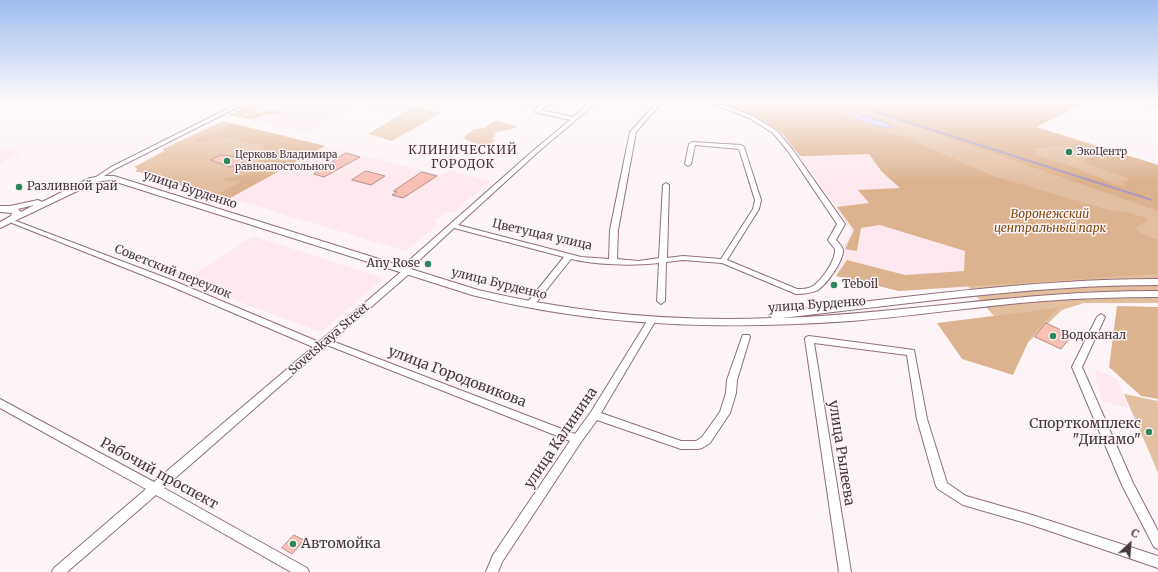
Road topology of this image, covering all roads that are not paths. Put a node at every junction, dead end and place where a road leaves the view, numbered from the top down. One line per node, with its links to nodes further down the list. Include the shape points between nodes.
1 (193, 129): 6 (street)
2 (563, 129): 11 (street, Sovetskaya Street)
3 (636, 129): 15 (street, via 633,132 615,222)
4 (770, 129): 14 (street, via 790,150 841,224 832,240 839,248 839,253 828,276 809,291 796,291)
5 (688, 164): 14 (street, via 694,143 741,147 758,200 756,209)
6 (100, 176): 8 (main road, via 44,200); 9 (main road); 16 (main road, улица Бурденко)
7 (666, 185): 13 (street)
8 (4, 209): 9 (main road, via 17,212)
9 (12, 222): 10 (main road); 24 (street, Советский переулок)
10 (0, 225)
11 (453, 226): 12 (street, Цветущая улица); 16 (street, Sovetskaya Street)
12 (569, 256): 15 (street, Цветущая улица); 20 (street)
13 (662, 260): 14 (street, Цветущая улица, via 683,258); 15 (street, Цветущая улица, via 639,263); 19 (street)
14 (723, 261)
15 (613, 262)
16 (407, 269): 20 (main road, улица Бурденко); 22 (main road, улица Бурденко, via 513,303 554,311); 24 (street, Sovetskaya Street)
17 (1158, 282): 20 (main road, улица Бурденко, via 1053,285 794,313 708,317 630,314)
18 (1158, 294): 22 (main road, улица Бурденко, via 1064,296 844,318 760,322)
19 (661, 300)
20 (533, 301)
21 (1101, 317): 29 (street, via 1077,368 1128,485)
22 (652, 320): 26 (street, улица Калинина)
23 (746, 337): 26 (street, via 724,413 706,440 698,446 681,445)
24 (324, 344): 27 (street, улица Городовикова); 28 (street, Sovetskaya Street)
25 (0, 403): 28 (street, Рабочий проспект)
26 (595, 415): 27 (street, улица Калинина)
27 (577, 439): 33 (street, улица Калинина, via 497,559)
28 (156, 489): 31 (street, Sovetskaya Street); 32 (street, Рабочий проспект)
29 (1158, 543)
30 (1158, 562): 34 (street, улица Рылеева, via 963,500 942,486 922,419 911,352 809,339)
31 (58, 572)
32 (303, 572)
33 (492, 572)
34 (845, 572)

